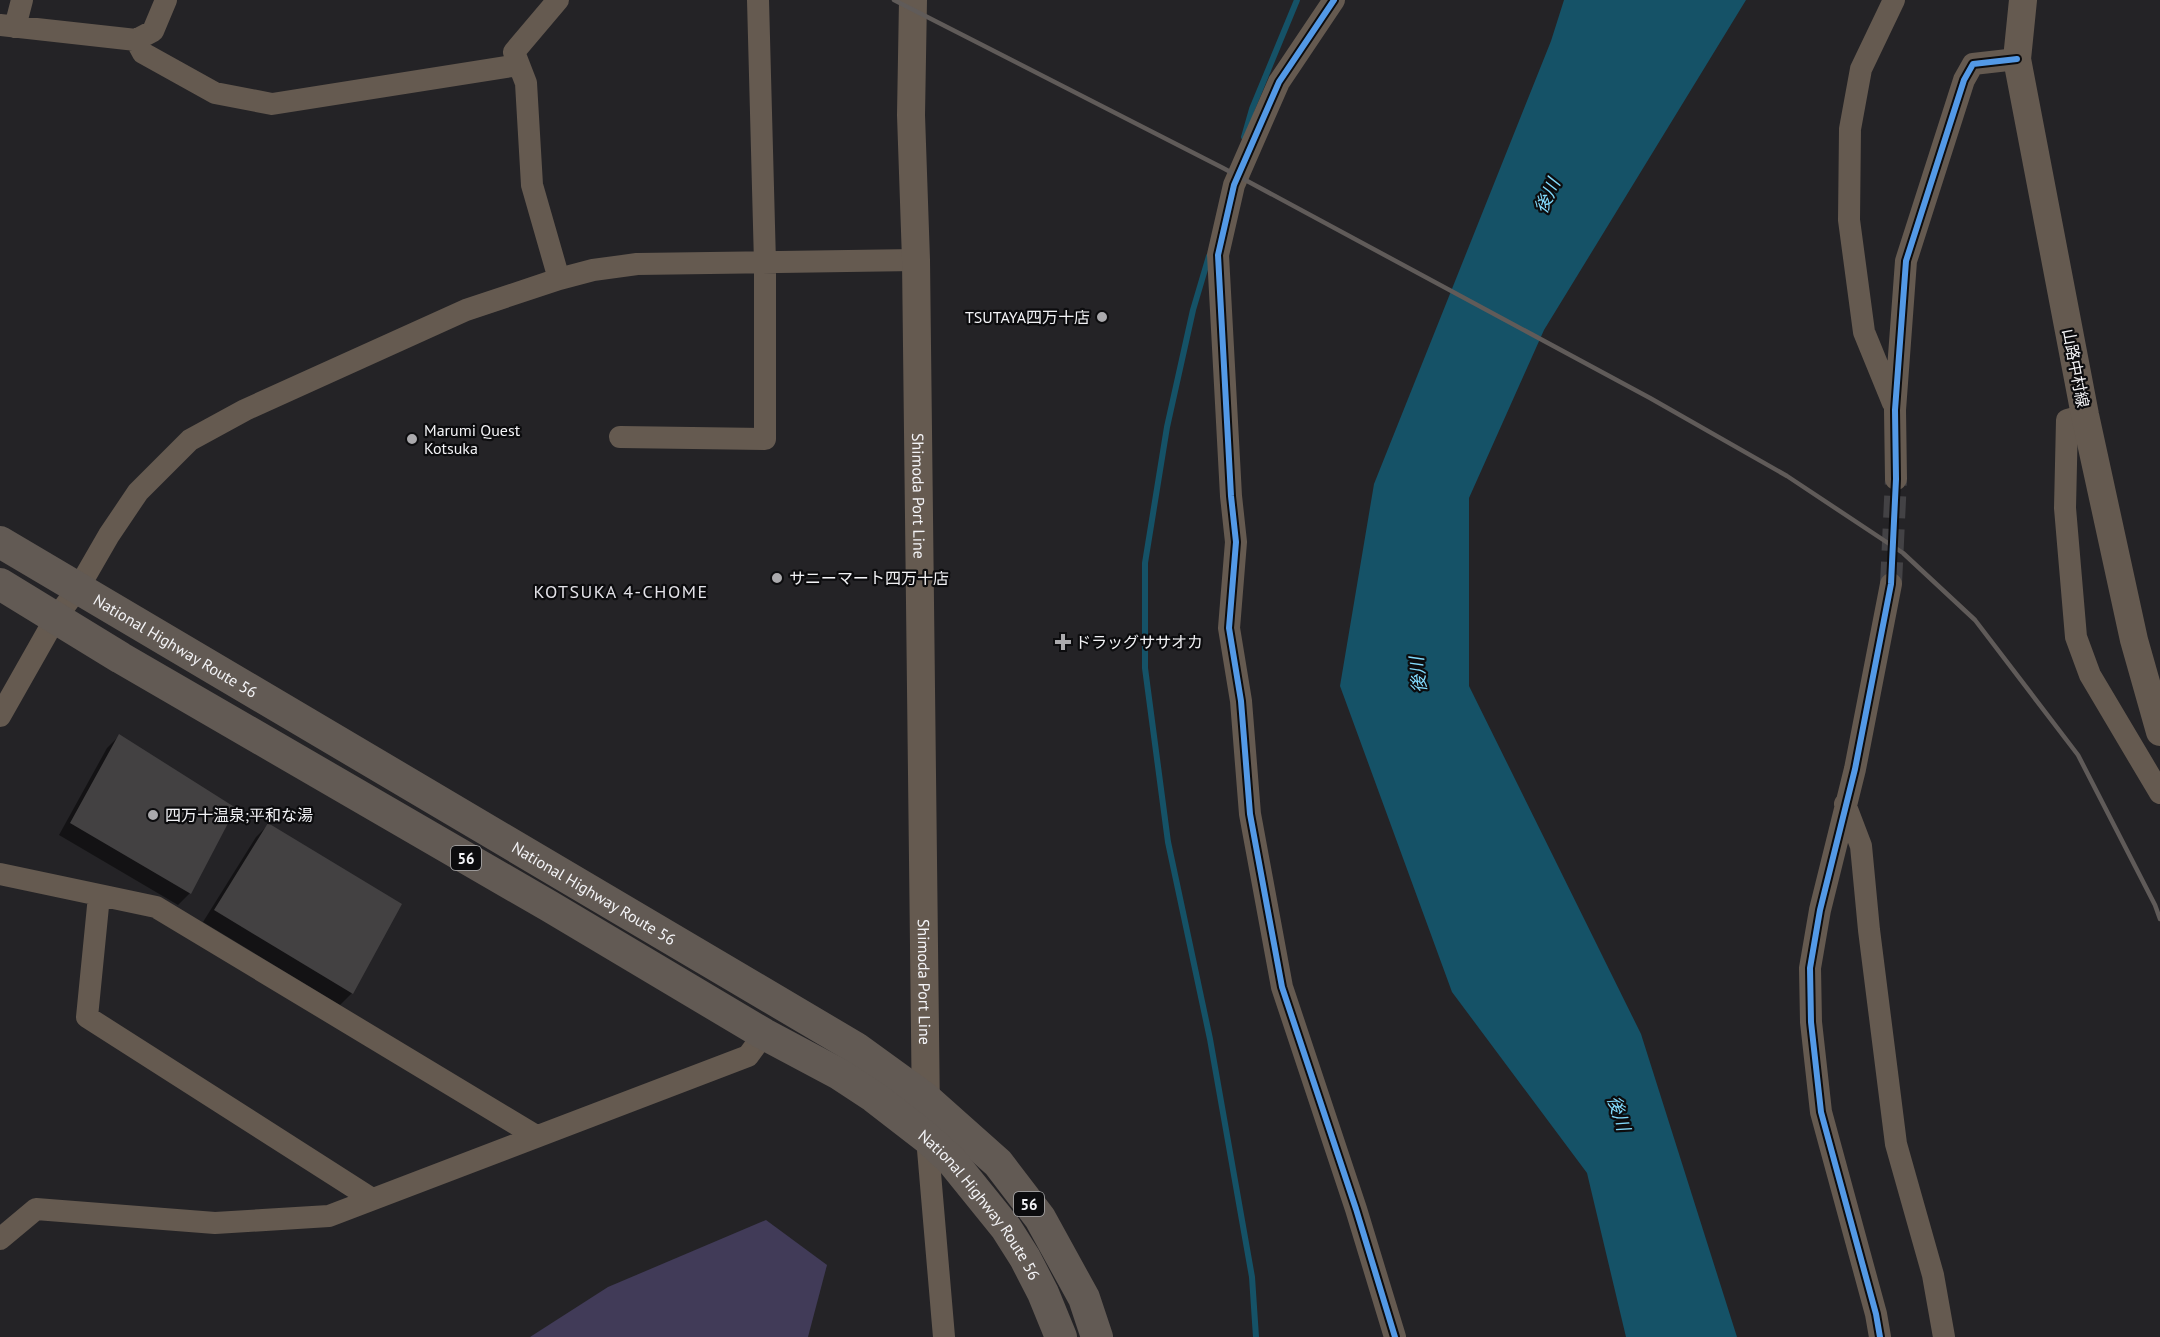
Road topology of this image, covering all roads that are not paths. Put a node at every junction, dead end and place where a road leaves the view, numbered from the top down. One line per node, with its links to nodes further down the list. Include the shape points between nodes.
1 (22, 0): 9 (street)
2 (166, 0): 10 (street, via 153,30)
3 (558, 0): 12 (street, via 514,52)
4 (758, 0): 14 (street)
5 (913, 0): 13 (main road, Shimoda Port Line, via 911,114)
6 (1335, 0): 40 (street, via 1279,82 1234,185 1218,255 1236,542 1229,628 1241,701 1250,814 1282,987)
7 (1894, 0): 16 (street, via 1861,69 1850,129 1849,220 1864,332)
8 (2023, 0): 11 (main road, 山路中村線)
9 (7, 26): 10 (street)
10 (136, 40): 12 (street, via 143,53 215,93 272,104)
11 (2017, 59): 16 (street, via 1972,64 1964,80 1906,261); 17 (main road, 山路中村線)
12 (518, 65): 15 (street, via 526,82 532,185)
13 (916, 260): 14 (street); 32 (main road, Shimoda Port Line)
14 (765, 262): 15 (street, via 637,264); 18 (street, via 765,439)
15 (559, 279): 23 (street, via 466,310 245,410 189,440 138,492)
16 (1895, 410): 19 (street)
17 (2085, 415): 26 (main road, 山路中村線, via 2134,640); 27 (street, via 2067,420 2066,508 2076,637 2090,675)
18 (620, 437)
19 (1896, 479)
20 (0, 542): 23 (highway, National Highway Route 56 / 56)
21 (0, 584): 24 (highway, National Highway Route 56 / 56)
22 (1891, 584): 28 (street)
23 (79, 587): 24 (street); 32 (highway, National Highway Route 56 / 56, via 856,1048)
24 (55, 619): 25 (street); 31 (highway, National Highway Route 56 / 56)
25 (0, 716)
26 (2160, 732)
27 (2160, 793)
28 (1845, 804): 41 (street, via 1810,968 1811,1022 1821,1112); 42 (street, via 1861,846 1896,1144 1933,1275)
29 (0, 874): 30 (street)
30 (99, 896): 33 (street, via 156,907); 35 (street, via 87,1017)
31 (764, 1034): 33 (street, via 748,1056); 34 (highway, National Highway Route 56 / 56, via 839,1074)
32 (925, 1098): 34 (main road, Shimoda Port Line); 39 (highway, National Highway Route 56 / 56, via 998,1163 1040,1218 1084,1298)
33 (536, 1137): 35 (street)
34 (927, 1138): 37 (street); 38 (highway, National Highway Route 56 / 56, via 951,1160 1006,1228 1043,1293)
35 (372, 1198): 36 (street, via 329,1216 215,1223 36,1209)
36 (0, 1239)
37 (944, 1337)
38 (1060, 1337)
39 (1097, 1337)
40 (1395, 1337)
41 (1880, 1337)
42 (1944, 1337)

